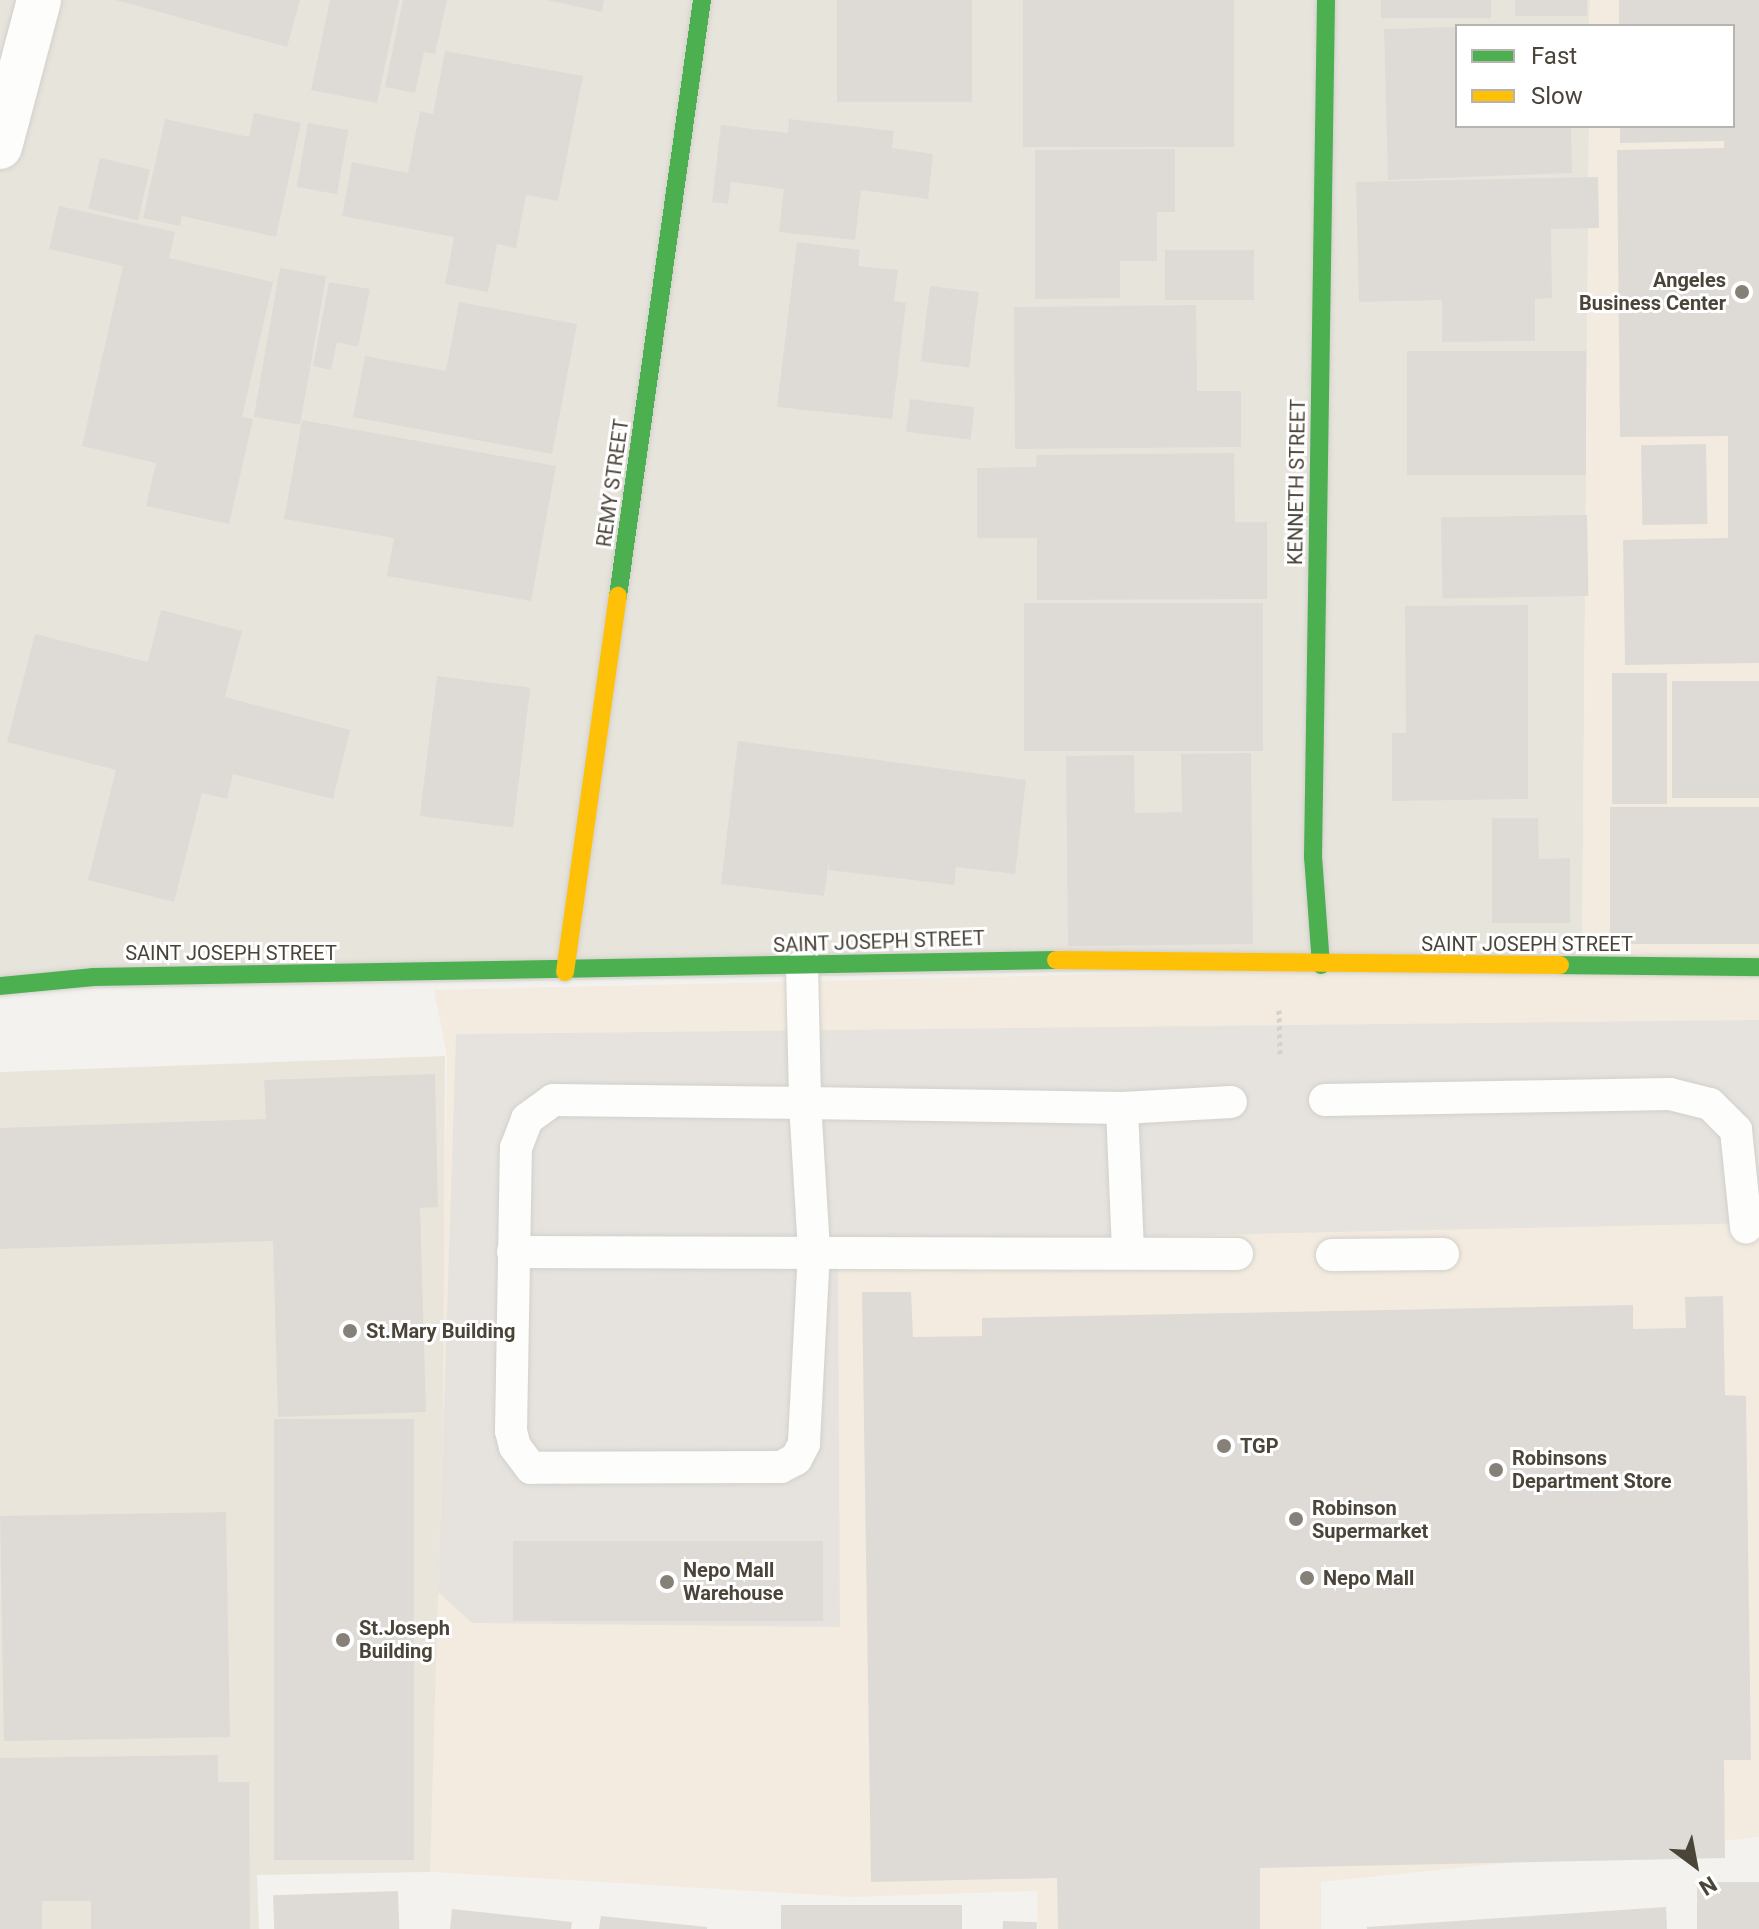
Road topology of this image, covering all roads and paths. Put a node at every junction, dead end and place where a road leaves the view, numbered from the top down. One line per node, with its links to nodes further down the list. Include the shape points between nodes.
1 (39, 0): 4 (street)
2 (702, 0): 8 (street, REMY STREET)
3 (1326, 0): 5 (street, KENNETH STREET, via 1313,857)
4 (0, 147)
5 (1321, 965): 6 (street, SAINT JOSEPH STREET, via 1016,960); 7 (street, SAINT JOSEPH STREET)
6 (802, 966): 8 (street, SAINT JOSEPH STREET); 14 (lane)
7 (1759, 967)
8 (565, 972): 9 (street, SAINT JOSEPH STREET, via 93,977)
9 (0, 986)
10 (1280, 1038): 11 (path)
11 (1280, 1054)
12 (1325, 1100): 16 (lane, via 1670,1094 1710,1104 1736,1130)
13 (1231, 1102): 15 (lane)
14 (805, 1103): 15 (lane); 17 (lane); 18 (lane, via 553,1100 527,1119 516,1148)
15 (1122, 1108): 19 (lane)
16 (1746, 1227)
17 (814, 1251): 18 (lane); 18 (lane, via 804,1444 796,1459 781,1467 531,1468 515,1447 511,1431); 19 (lane)
18 (513, 1252)
19 (1128, 1253): 20 (lane)
20 (1237, 1254)
21 (1443, 1254): 22 (lane)
22 (1332, 1255)

